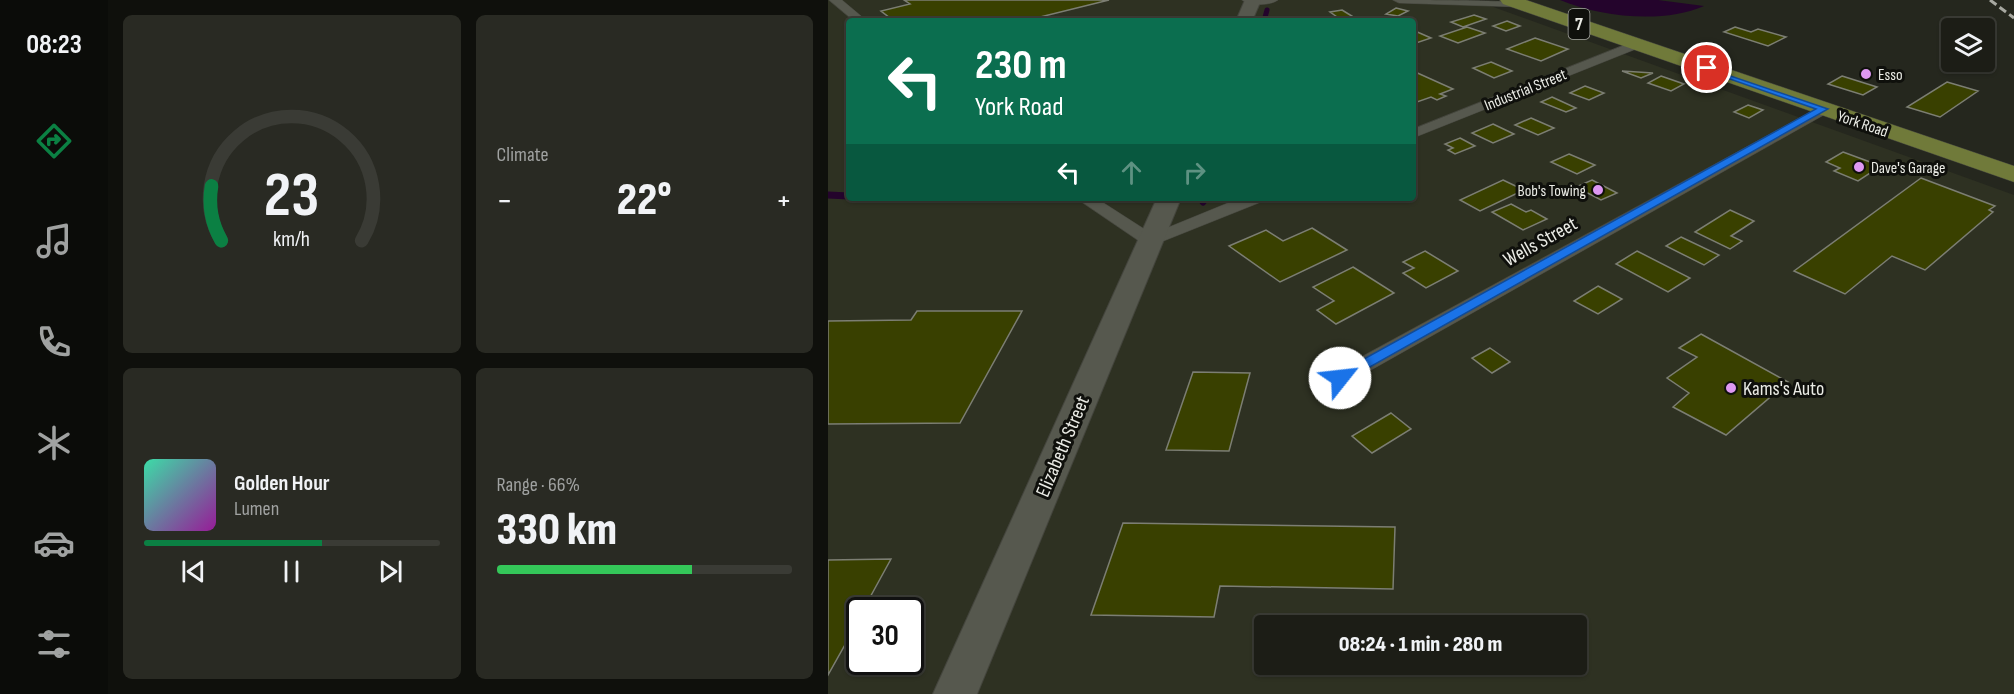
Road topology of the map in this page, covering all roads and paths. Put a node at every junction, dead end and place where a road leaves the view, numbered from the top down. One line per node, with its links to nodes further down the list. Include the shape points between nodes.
1 (835, 0): 7 (street)
2 (1248, 0): 3 (street)
3 (1253, 0): 4 (street); 8 (street)
4 (1272, 0)
5 (1399, 0): 6 (street)
6 (1515, 2): 9 (main road, York Road / 7)
7 (857, 18)
8 (1245, 18)
9 (1636, 44): 10 (main road, York Road / 7); 11 (street, Industrial Street)
10 (1824, 109): 12 (main road, York Road / 7); 17 (street, Wells Street)
11 (1416, 133)
12 (2014, 174)
13 (1089, 201): 16 (street)
14 (1168, 201): 16 (street, Elizabeth Street)
15 (1248, 201): 16 (street)
16 (1151, 241): 18 (street, Elizabeth Street)
17 (1340, 378)
18 (955, 694)

